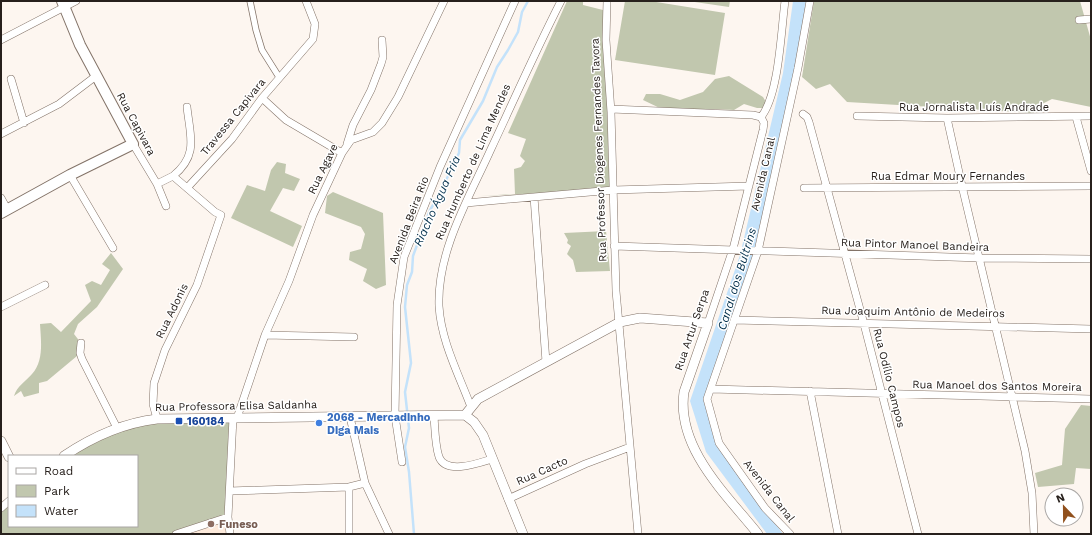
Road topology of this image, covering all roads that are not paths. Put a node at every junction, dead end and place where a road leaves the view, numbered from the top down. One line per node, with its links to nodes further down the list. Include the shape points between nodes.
1 (76, 1): 10 (street)
2 (250, 1): 16 (street, Travessa Capivara, via 262,50)
3 (306, 1): 16 (street, Travessa Capivara, via 315,24 314,36 302,54)
4 (444, 1): 30 (street, Rua Agave, via 398,97 382,123 375,130 355,138)
5 (515, 1): 74 (street, Avenida Beira Rio, via 440,167 404,257 397,305)
6 (561, 1): 45 (street, Rua Humberto de Lima Mendes)
7 (607, 1): 20 (street, Rua Professor Diogenes Fernandes Tavora, via 606,56)
8 (785, 1): 24 (street, via 774,89 768,109)
9 (810, 1): 51 (street, Avenida Canal, via 795,82)
10 (63, 5): 13 (street); 15 (main road, Rua Capivara)
11 (1091, 19): 12 (street)
12 (1079, 20)
13 (1, 40)
14 (382, 40): 30 (street, via 381,64 353,125)
15 (96, 76): 27 (street, via 59,104); 29 (main road, Rua Capivara)
16 (279, 77): 18 (street, Travessa Capivara)
17 (12, 79): 27 (street)
18 (262, 98): 31 (street, via 286,120); 39 (street, Travessa Capivara, via 232,139)
19 (187, 107): 34 (street, via 191,151)
20 (611, 109): 24 (street); 42 (street, Rua Professor Diogenes Fernandes Tavora)
21 (803, 114): 41 (street, Rua Odílio Campos, via 809,122)
22 (857, 116): 26 (street, Rua Jornalista Luís Andrade)
23 (1091, 116): 25 (street, Rua Jornalista Luís Andrade)
24 (761, 117): 36 (street, Rua Artur Serpa, via 764,123 763,130)
25 (1076, 117): 26 (street, Rua Jornalista Luís Andrade); 32 (street)
26 (947, 118): 37 (street)
27 (24, 123): 28 (street)
28 (1, 134)
29 (133, 144): 33 (main road); 35 (street, Rua Capivara)
30 (347, 146): 31 (street, Rua Agave)
31 (342, 153): 63 (street, Rua Agave, via 313,215 289,281)
32 (1091, 171)
33 (70, 174): 47 (main road); 49 (street)
34 (173, 176): 35 (street); 39 (street)
35 (157, 184): 46 (street, Rua Capivara)
36 (749, 186): 42 (street); 50 (street, Rua Artur Serpa)
37 (962, 186): 38 (street, Rua Edmar Moury Fernandes); 41 (street, Rua Edmar Moury Fernandes); 53 (street)
38 (1091, 186)
39 (187, 188): 78 (street, Rua Adonis, via 222,215 200,278 165,350 154,383 153,404)
40 (804, 188): 41 (street, Rua Edmar Moury Fernandes)
41 (827, 188): 52 (street, Rua Odílio Campos)
42 (613, 190): 43 (street); 48 (street, Rua Professor Diogenes Fernandes Tavora)
43 (534, 197): 45 (street); 66 (street)
44 (1, 198): 47 (street)
45 (466, 204): 72 (street, Rua Humberto de Lima Mendes, via 442,266 439,307 454,365)
46 (166, 206)
47 (4, 211)
48 (614, 246): 50 (street, Rua Pintor Manoel Bandeira); 58 (street, Rua Professor Diogenes Fernandes Tavora)
49 (113, 248)
50 (736, 249): 51 (street, Rua Pintor Manoel Bandeira); 59 (street, Rua Artur Serpa)
51 (756, 251): 52 (street, Rua Pintor Manoel Bandeira); 57 (street, Avenida Canal)
52 (846, 253): 53 (street, Rua Pintor Manoel Bandeira); 60 (street, Rua Odílio Campos)
53 (980, 258): 54 (street, Rua Pintor Manoel Bandeira); 61 (street)
54 (1091, 259)
55 (45, 285): 56 (street)
56 (1, 307)
57 (734, 320): 60 (street, Rua Joaquim Antônio de Medeiros); 67 (street, Avenida Canal)
58 (620, 322): 59 (street, via 640,318); 66 (street); 81 (street, Rua Professor Diogenes Fernandes Tavora)
59 (708, 323): 97 (street, Rua Artur Serpa, via 684,392 686,423 693,446 702,463)
60 (864, 324): 61 (street, Rua Joaquim Antônio de Medeiros); 69 (street, Rua Odílio Campos)
61 (995, 326): 62 (street, Rua Joaquim Antônio de Medeiros); 70 (street)
62 (1091, 329)
63 (265, 335): 64 (street); 77 (street)
64 (354, 337)
65 (81, 343): 79 (street, via 82,359)
66 (546, 362): 72 (street, via 486,394)
67 (711, 389): 68 (street, Rua Manoel dos Santos Moreira); 98 (street, Avenida Canal, via 707,403 719,443 765,508)
68 (810, 391): 69 (street, Rua Manoel dos Santos Moreira); 99 (street)
69 (881, 394): 70 (street, Rua Manoel dos Santos Moreira); 100 (street, Rua Odílio Campos)
70 (1013, 396): 71 (street, Rua Manoel dos Santos Moreira); 101 (street, via 1031,481)
71 (1091, 399)
72 (472, 407): 73 (street)
73 (465, 415): 75 (street, Rua Professora Elisa Saldanha); 84 (street, via 474,422 483,435)
74 (396, 416): 75 (street, Rua Professora Elisa Saldanha); 76 (street, Rua Professora Elisa Saldanha); 85 (street, Avenida Beira Rio)
75 (434, 416): 84 (street, via 439,458 444,463 453,467)
76 (350, 417): 77 (street, Rua Professora Elisa Saldanha); 86 (street)
77 (235, 418): 78 (street, Rua Professora Elisa Saldanha); 88 (street)
78 (157, 419): 79 (street, Rua Professora Elisa Saldanha)
79 (117, 428): 83 (street, Rua Professora Elisa Saldanha)
80 (1, 441): 82 (street)
81 (630, 447): 89 (street, Rua Cacto, via 585,464); 96 (street, Rua Professor Diogenes Fernandes Tavora)
82 (8, 455)
83 (66, 455)
84 (492, 459): 89 (street)
85 (402, 462)
86 (365, 483): 87 (street); 94 (street)
87 (349, 487): 88 (street); 93 (street)
88 (230, 492): 90 (street)
89 (508, 499): 95 (street)
90 (228, 517): 91 (street); 92 (street)
91 (176, 534)
92 (230, 534)
93 (349, 534)
94 (389, 534)
95 (523, 534)
96 (638, 534)
97 (758, 534)
98 (790, 534)
99 (838, 534)
100 (918, 534)
101 (1034, 534)

